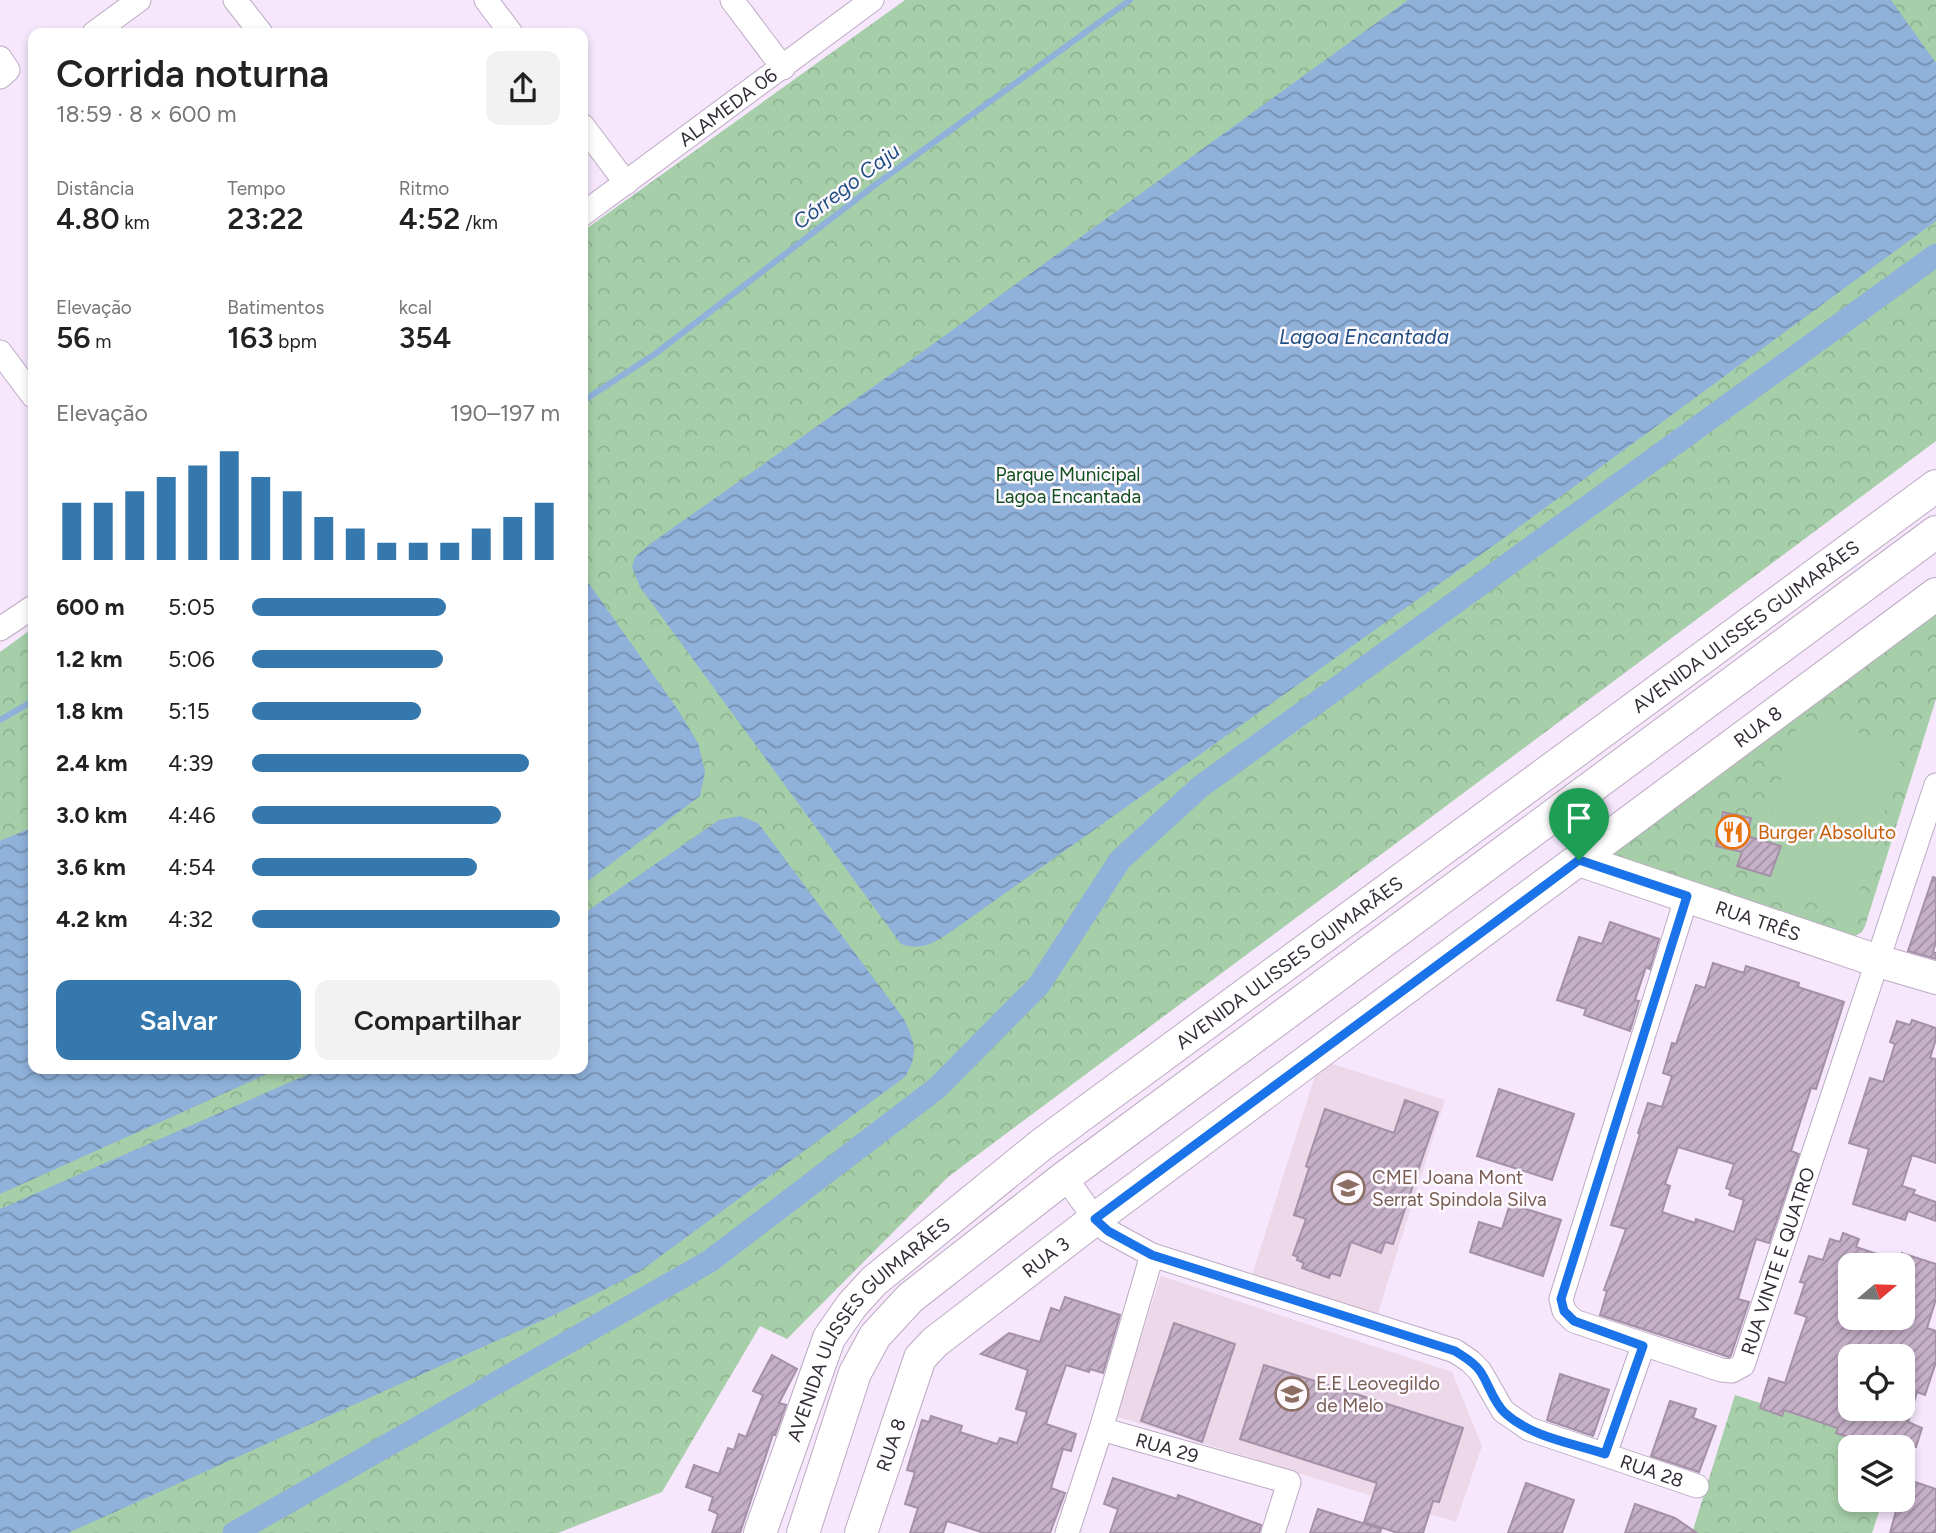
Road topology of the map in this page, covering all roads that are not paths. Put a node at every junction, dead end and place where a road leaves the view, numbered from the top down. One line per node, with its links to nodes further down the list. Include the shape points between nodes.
1 (139, 0): 6 (street)
2 (235, 0): 7 (street)
3 (486, 0): 8 (street)
4 (732, 0): 10 (street)
5 (872, 0): 10 (street, ALAMEDA 06)
6 (101, 28)
7 (257, 28)
8 (508, 28)
9 (0, 58): 11 (street, via 8,70)
10 (783, 68): 13 (street, ALAMEDA 06)
11 (0, 77)
12 (588, 133): 13 (street)
13 (626, 183): 14 (street, ALAMEDA 06)
14 (588, 211)
15 (0, 352): 16 (street)
16 (28, 389)
17 (1936, 486): 27 (main road, AVENIDA ULISSES GUIMARÃES)
18 (1936, 532): 28 (main road, AVENIDA ULISSES GUIMARÃES)
19 (1936, 594): 23 (main road, RUA 8)
20 (28, 610): 21 (street)
21 (0, 629)
22 (1936, 785): 25 (street)
23 (1579, 860): 24 (main road, RUA TRÊS); 29 (main road, RUA 3)
24 (1687, 896): 25 (main road, RUA TRÊS); 31 (street, RUA VINTE E QUATRO, via 1561,1299 1564,1311 1574,1321)
25 (1878, 961): 26 (main road, RUA TRÊS); 31 (street, RUA VINTE E QUATRO, via 1743,1365 1721,1370)
26 (1936, 978)
27 (1041, 1145): 28 (main road); 36 (main road, AVENIDA ULISSES GUIMARÃES, via 874,1281 839,1321)
28 (1065, 1177): 29 (street, RUA 28); 37 (main road, AVENIDA ULISSES GUIMARÃES, via 910,1298 875,1336 855,1373)
29 (1095, 1219): 30 (street, RUA 28); 32 (main road, RUA 3)
30 (1152, 1255): 33 (street); 34 (street, RUA 28, via 1455,1351 1480,1371 1503,1411 1515,1420)
31 (1643, 1346): 34 (street)
32 (920, 1358): 38 (main road, RUA 8)
33 (1101, 1429): 39 (street); 40 (street, RUA 29, via 1289,1482)
34 (1605, 1454): 35 (street, RUA 28)
35 (1697, 1486)
36 (760, 1533)
37 (803, 1533)
38 (861, 1533)
39 (1067, 1533)
40 (1273, 1533)

